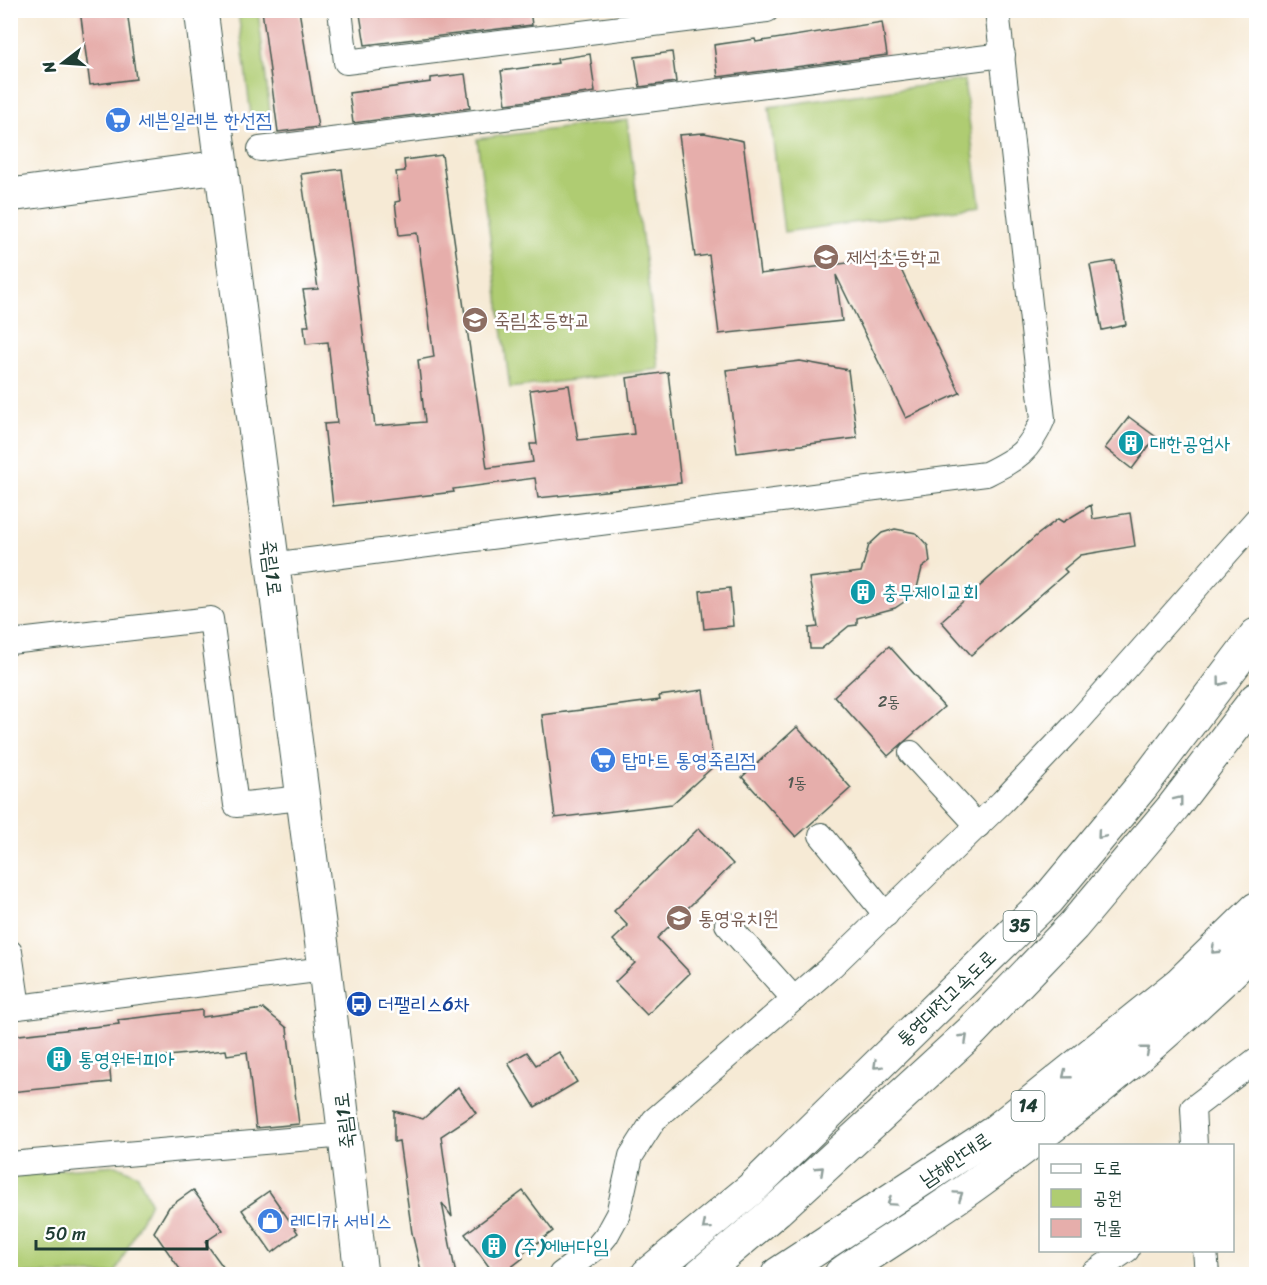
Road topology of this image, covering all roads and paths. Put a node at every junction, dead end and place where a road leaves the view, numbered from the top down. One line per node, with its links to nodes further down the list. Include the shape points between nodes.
1 (201, 10): 7 (main road, 죽림1로)
2 (340, 10): 3 (street, via 346,62)
3 (767, 10)
4 (997, 10): 5 (street)
5 (1004, 55): 6 (street); 10 (street, via 1043,418 1032,444 1009,463 986,474)
6 (260, 149)
7 (220, 167): 8 (main road); 10 (main road, 죽림1로)
8 (10, 195)
9 (1257, 520): 16 (street, via 1075,725)
10 (271, 565): 15 (main road, 죽림1로)
11 (1257, 635): 34 (main road, 통영대전고속도로 / 35, one-way to 34, via 1142,786 1047,900 751,1189)
12 (10, 642): 15 (street, via 211,618 236,805)
13 (1257, 699): 35 (main road, 통영대전고속도로 / 35, one-way to 13, via 971,1032 1073,926)
14 (911, 753): 16 (street)
15 (302, 798): 23 (main road, 죽림1로)
16 (978, 826): 19 (street)
17 (821, 835): 19 (street)
18 (1257, 909): 36 (main road, 남해안대로 / 14, one-way to 36, via 1179,984 993,1133)
19 (886, 915): 24 (street)
20 (727, 924): 24 (street)
21 (1257, 948): 37 (main road, 남해안대로 / 14, one-way to 21, via 980,1181 1089,1097 1161,1038)
22 (10, 952): 25 (street)
23 (325, 969): 25 (street); 27 (main road, 죽림1로)
24 (794, 999): 33 (street, via 654,1120 631,1156 618,1214 606,1236)
25 (14, 1007)
26 (1257, 1059): 28 (street, via 1193,1108)
27 (346, 1134): 29 (street); 32 (main road, 죽림1로)
28 (1196, 1144)
29 (10, 1164)
30 (1126, 1252): 38 (street)
31 (1205, 1252): 39 (street)
32 (361, 1275)
33 (561, 1275)
34 (648, 1275)
35 (701, 1275)
36 (778, 1275)
37 (841, 1275)
38 (1092, 1275)
39 (1207, 1275)

